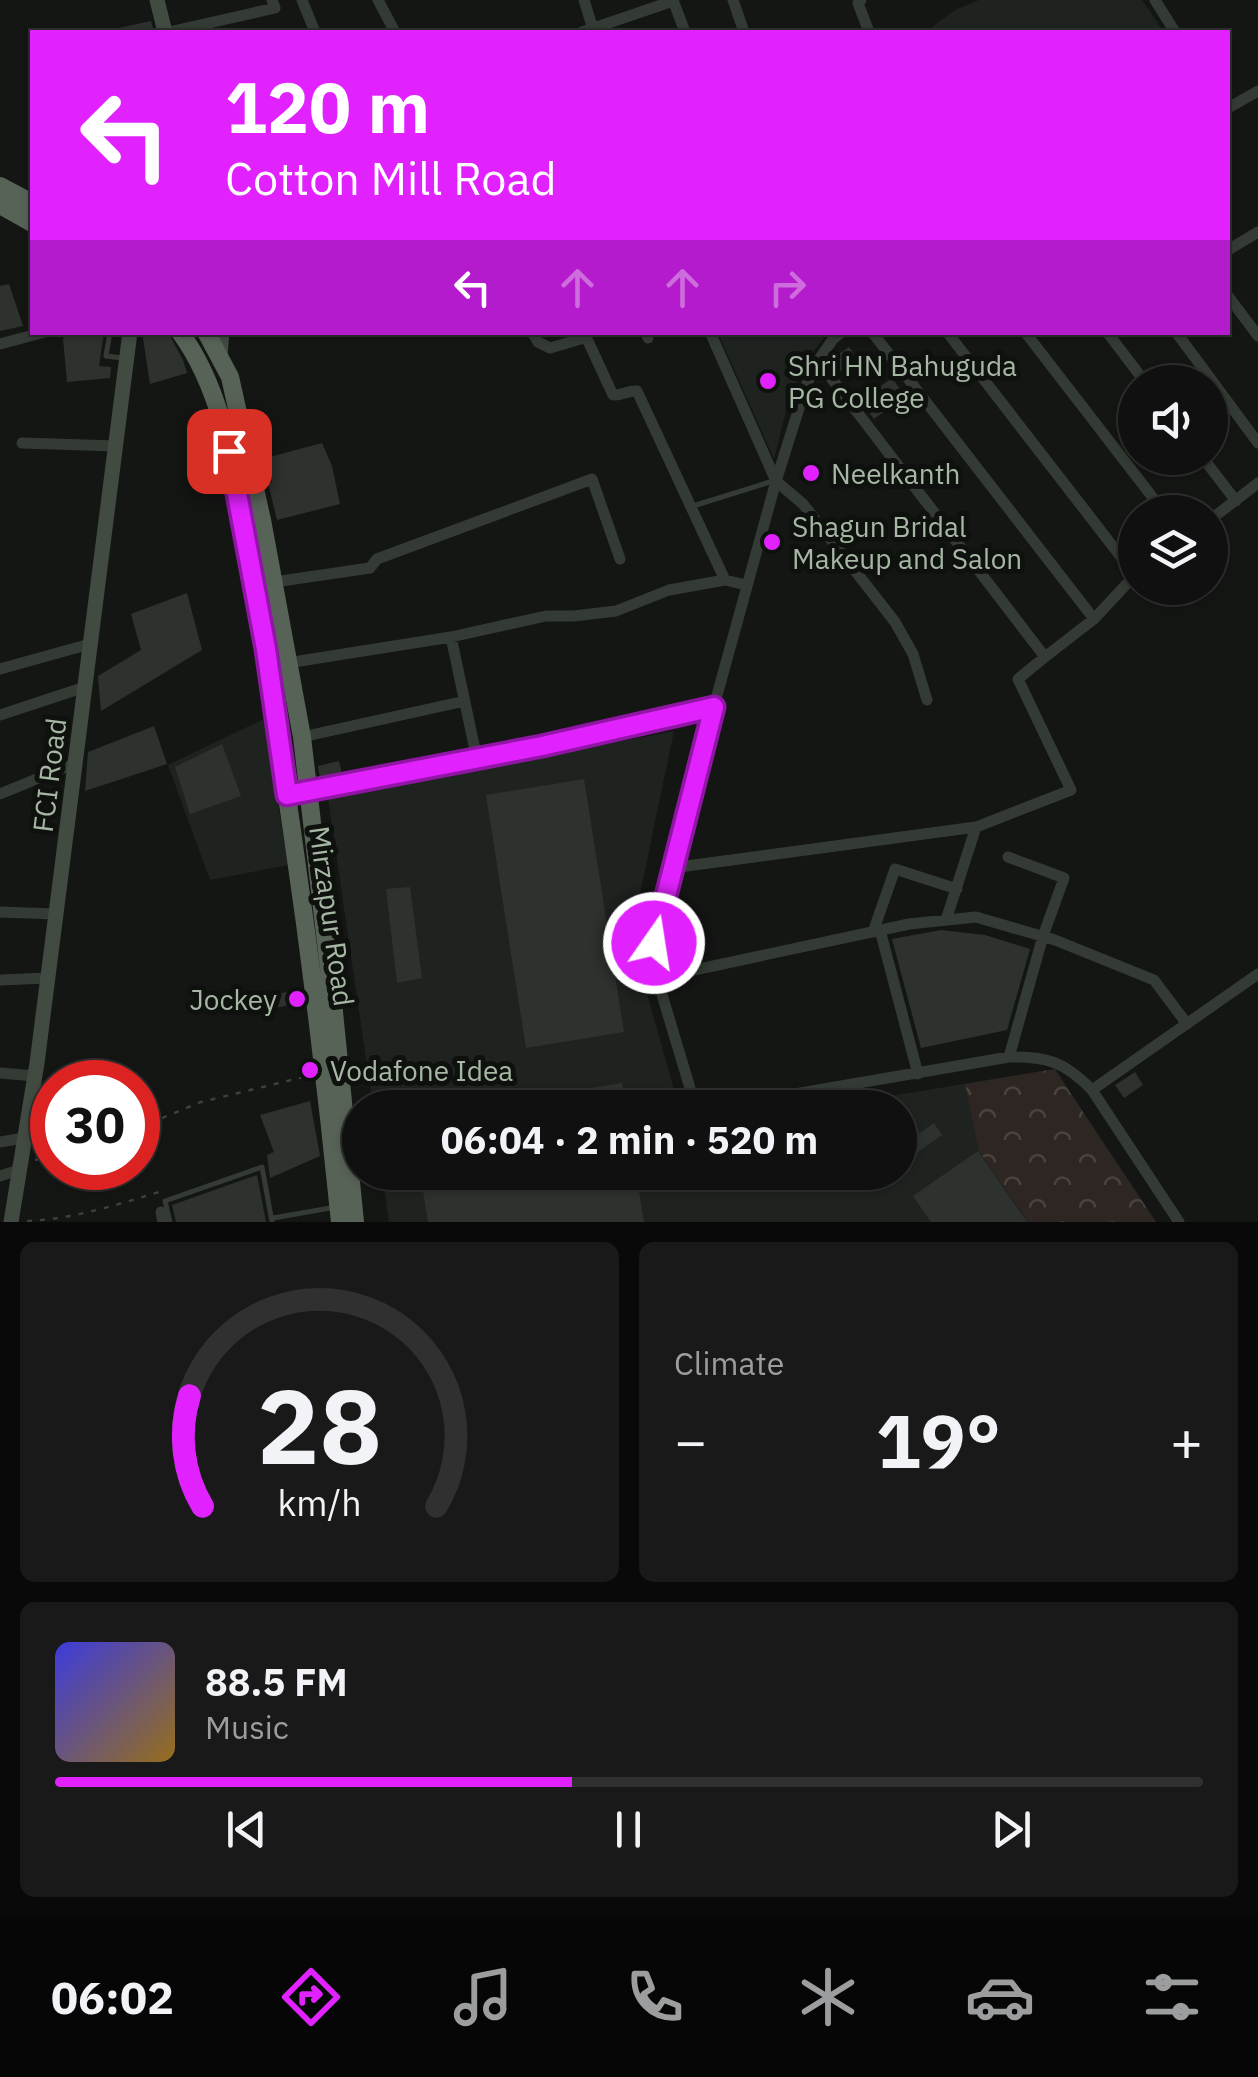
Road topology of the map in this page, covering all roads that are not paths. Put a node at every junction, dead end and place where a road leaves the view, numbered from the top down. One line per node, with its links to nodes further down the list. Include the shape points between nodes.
1 (157, 0): 10 (main road)
2 (272, 0): 11 (street, via 275,8)
3 (302, 0): 12 (street)
4 (378, 0): 13 (street)
5 (584, 0): 14 (street)
6 (673, 0): 14 (street); 15 (street)
7 (732, 0): 16 (street)
8 (861, 0): 17 (street)
9 (1155, 0): 18 (street)
10 (166, 30)
11 (176, 30)
12 (314, 30)
13 (394, 30)
14 (587, 30)
15 (684, 30)
16 (743, 30)
17 (868, 30)
18 (1174, 30)
19 (1256, 96): 20 (street)
20 (1230, 107)
21 (0, 186): 22 (highway)
22 (30, 202)
23 (0, 206): 24 (highway)
24 (30, 221)
25 (1258, 232): 26 (street)
26 (1230, 249)
27 (1230, 299): 42 (street)
28 (34, 335): 43 (street)
29 (110, 335): 45 (lane, via 106,356)
30 (130, 335): 45 (main road, FCI Road)
31 (182, 335): 80 (highway, Mirzapur Road, via 206,376 229,451)
32 (208, 335): 44 (highway, Mirzapur Road)
33 (222, 335): 44 (main road)
34 (534, 335): 56 (street, via 550,348 584,338 613,395 637,391)
35 (711, 335): 52 (street)
36 (838, 335): 46 (street)
37 (874, 335): 64 (street)
38 (948, 335): 58 (street)
39 (1028, 335): 54 (street)
40 (1109, 335): 47 (street)
41 (1178, 335): 49 (street)
42 (1258, 336)
43 (0, 344)
44 (220, 356): 61 (highway, Mirzapur Road)
45 (127, 359): 50 (main road, FCI Road)
46 (818, 361): 52 (street); 67 (street)
47 (1132, 365)
48 (22, 442): 50 (street)
49 (1258, 442)
50 (116, 446): 66 (main road, FCI Road)
51 (1216, 475): 55 (street)
52 (776, 480): 56 (lane); 62 (street); 71 (street, via 803,504 896,622)
53 (1258, 484): 55 (street)
54 (1151, 495)
55 (1236, 501): 57 (street)
56 (690, 507): 60 (street)
57 (1228, 507)
58 (1118, 553)
59 (620, 559): 61 (street, via 592,479 377,559 370,568)
60 (725, 580): 62 (street); 65 (street, via 669,590 616,611 546,616)
61 (274, 582): 68 (highway, Mirzapur Road)
62 (746, 585): 73 (street)
63 (1118, 593): 64 (street)
64 (1094, 619): 67 (street)
65 (452, 636): 68 (street); 72 (street)
66 (90, 644): 69 (street); 70 (main road, FCI Road)
67 (1045, 657): 81 (street, via 1018,679 1071,790)
68 (287, 662): 75 (highway, Mirzapur Road)
69 (0, 669)
70 (85, 687): 74 (street); 77 (main road, FCI Road)
71 (927, 700)
72 (465, 701): 75 (street); 76 (street)
73 (714, 707): 76 (street); 83 (street)
74 (0, 715)
75 (302, 738): 78 (highway, Mirzapur Road)
76 (477, 758): 78 (street)
77 (76, 764): 79 (street); 86 (main road, FCI Road)
78 (309, 792): 80 (street); 112 (highway, Mirzapur Road)
79 (0, 794)
80 (287, 795): 108 (highway, Mirzapur Road)
81 (976, 827): 83 (street); 84 (street)
82 (1008, 857): 89 (street, via 1064,878)
83 (672, 868): 92 (street, via 654,943)
84 (956, 888): 87 (street); 88 (street, via 896,868)
85 (0, 912): 86 (street)
86 (56, 914): 91 (main road, FCI Road)
87 (946, 920): 88 (street); 89 (street, via 976,917)
88 (876, 931): 92 (street); 98 (street)
89 (1043, 936): 94 (street, via 1154,980); 95 (street)
90 (1258, 974): 94 (street)
91 (46, 978): 93 (street); 96 (main road, FCI Road)
92 (658, 978): 100 (street)
93 (0, 980)
94 (1187, 1024): 102 (street)
95 (1010, 1057): 98 (street); 102 (street, via 1056,1061)
96 (36, 1060)
97 (0, 1073): 99 (street)
98 (918, 1074): 101 (street)
99 (30, 1076)
100 (691, 1090)
101 (821, 1090)
102 (1092, 1090): 113 (street)
103 (30, 1101): 104 (main road, FCI Road)
104 (24, 1138): 105 (street); 106 (main road, FCI Road)
105 (0, 1142)
106 (19, 1170): 107 (street); 111 (main road, FCI Road)
107 (0, 1176)
108 (339, 1214): 110 (lane)
109 (165, 1219): 110 (lane, via 165,1201 262,1167)
110 (272, 1220)
111 (11, 1222)
112 (355, 1222)
113 (1178, 1222)

